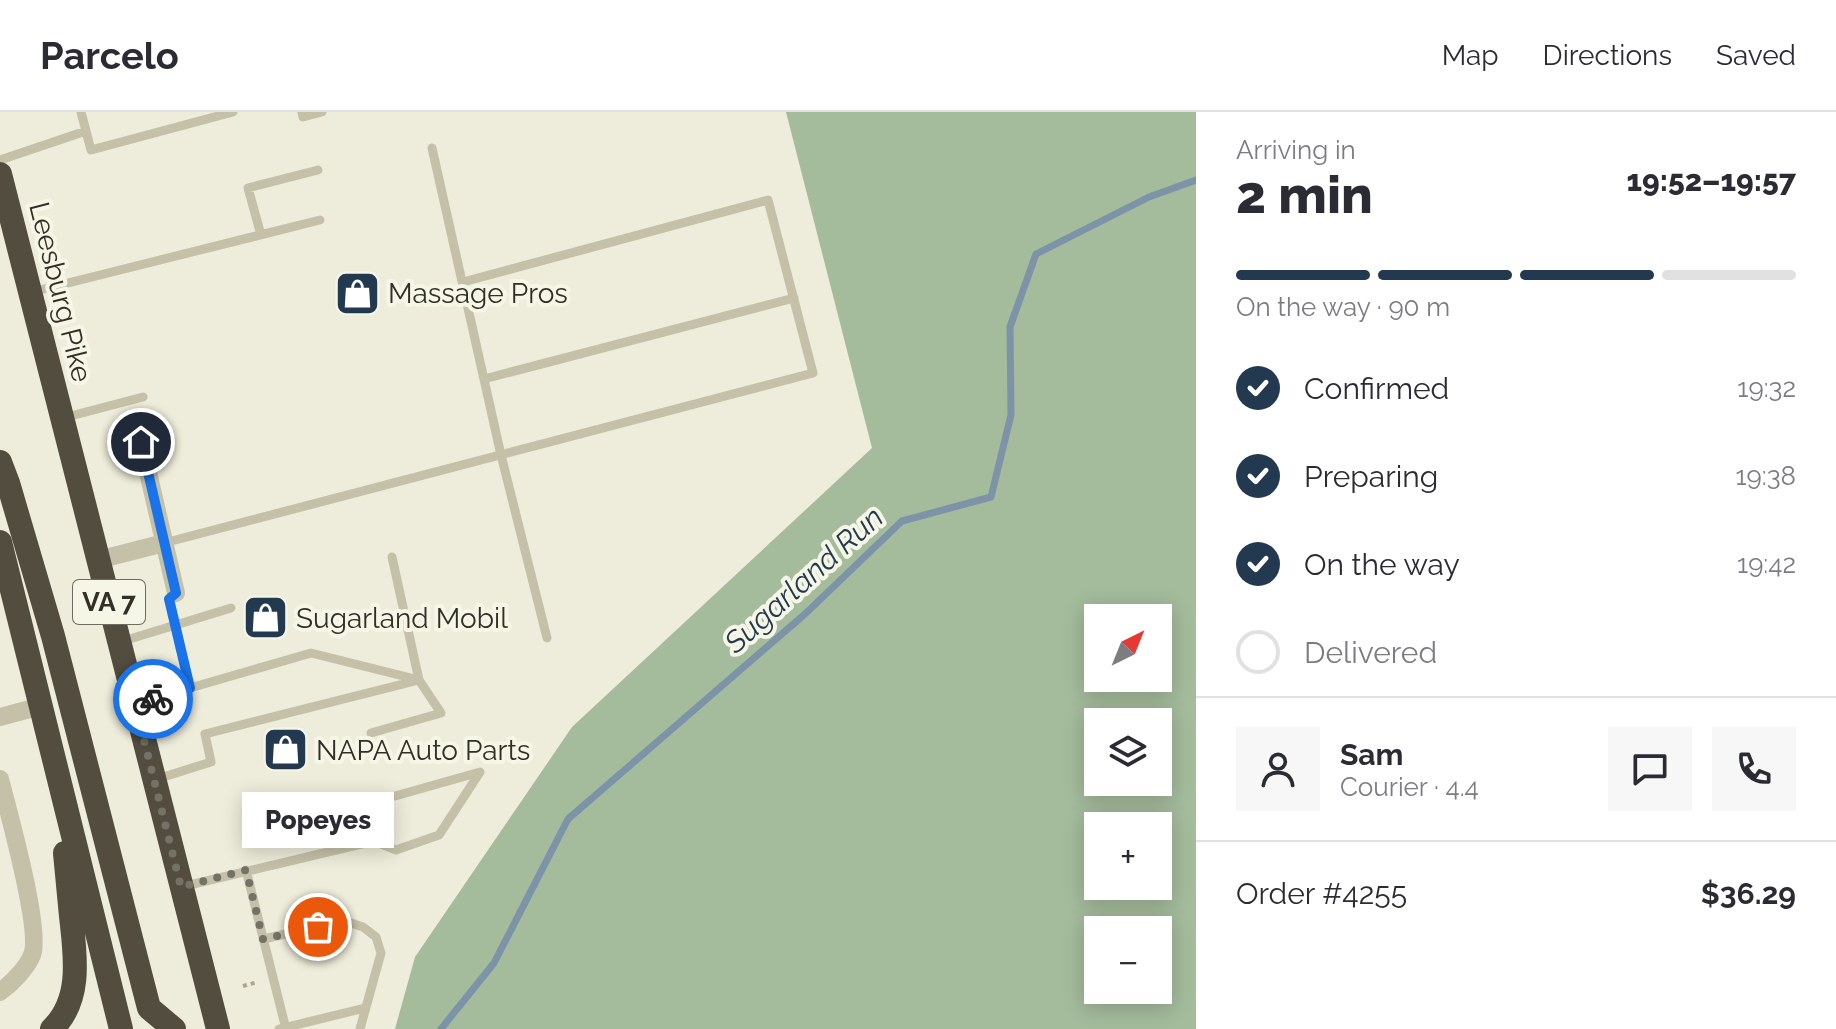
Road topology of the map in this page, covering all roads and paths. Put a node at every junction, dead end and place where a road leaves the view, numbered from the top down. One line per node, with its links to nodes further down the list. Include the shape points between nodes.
1 (81, 112): 7 (lane)
2 (188, 112): 6 (lane)
3 (233, 112): 6 (lane)
4 (302, 112): 5 (lane, via 303,117)
5 (322, 112)
6 (191, 124): 7 (lane, via 91,150)
7 (86, 131): 9 (lane)
8 (432, 148): 14 (lane)
9 (0, 160)
10 (318, 170): 13 (lane, via 248,188)
11 (0, 174): 15 (highway, Leesburg Pike / VA 7)
12 (320, 220): 13 (lane)
13 (261, 235): 15 (lane)
14 (463, 282): 16 (lane, via 768,200); 17 (lane)
15 (30, 293): 19 (highway, Leesburg Pike / VA 7)
16 (794, 298): 17 (lane); 21 (lane, via 813,373)
17 (484, 379): 21 (lane)
18 (143, 397): 19 (lane)
19 (63, 418): 26 (highway, Leesburg Pike / VA 7)
20 (141, 442): 24 (street)
21 (501, 455): 24 (lane); 30 (lane)
22 (0, 462): 52 (highway, via 53,636 149,1008)
23 (0, 542): 35 (highway)
24 (164, 543): 26 (street); 27 (street)
25 (392, 557): 32 (lane)
26 (98, 560): 31 (highway, Leesburg Pike / VA 7)
27 (176, 593): 29 (lane, via 169,599)
28 (231, 608): 29 (lane)
29 (175, 626): 31 (lane); 33 (lane)
30 (547, 638)
31 (119, 643): 34 (highway, Leesburg Pike / VA 7)
32 (419, 680): 33 (lane, via 311,653); 37 (lane, via 441,713); 40 (lane, via 205,734 211,762)
33 (190, 688): 34 (lane)
34 (135, 704): 40 (highway, Leesburg Pike / VA 7)
35 (41, 706): 36 (street); 38 (highway)
36 (0, 717)
37 (371, 733)
38 (57, 771): 50 (highway, via 76,972 66,1010); 51 (highway)
39 (0, 779): 47 (street, via 33,920 33,954)
40 (154, 780): 43 (highway, Leesburg Pike / VA 7)
41 (395, 796): 42 (lane, via 480,772 439,835 396,850 374,841)
42 (246, 870): 43 (lane); 44 (lane)
43 (181, 887): 53 (highway, Leesburg Pike / VA 7)
44 (263, 939): 48 (lane, via 345,921 363,927 376,937 381,953); 49 (lane)
45 (261, 982): 46 (path)
46 (243, 986)
47 (0, 992)
48 (365, 1008): 49 (lane); 54 (lane)
49 (283, 1028)
50 (52, 1029)
51 (121, 1029)
52 (174, 1029)
53 (218, 1029)
54 (360, 1029)

